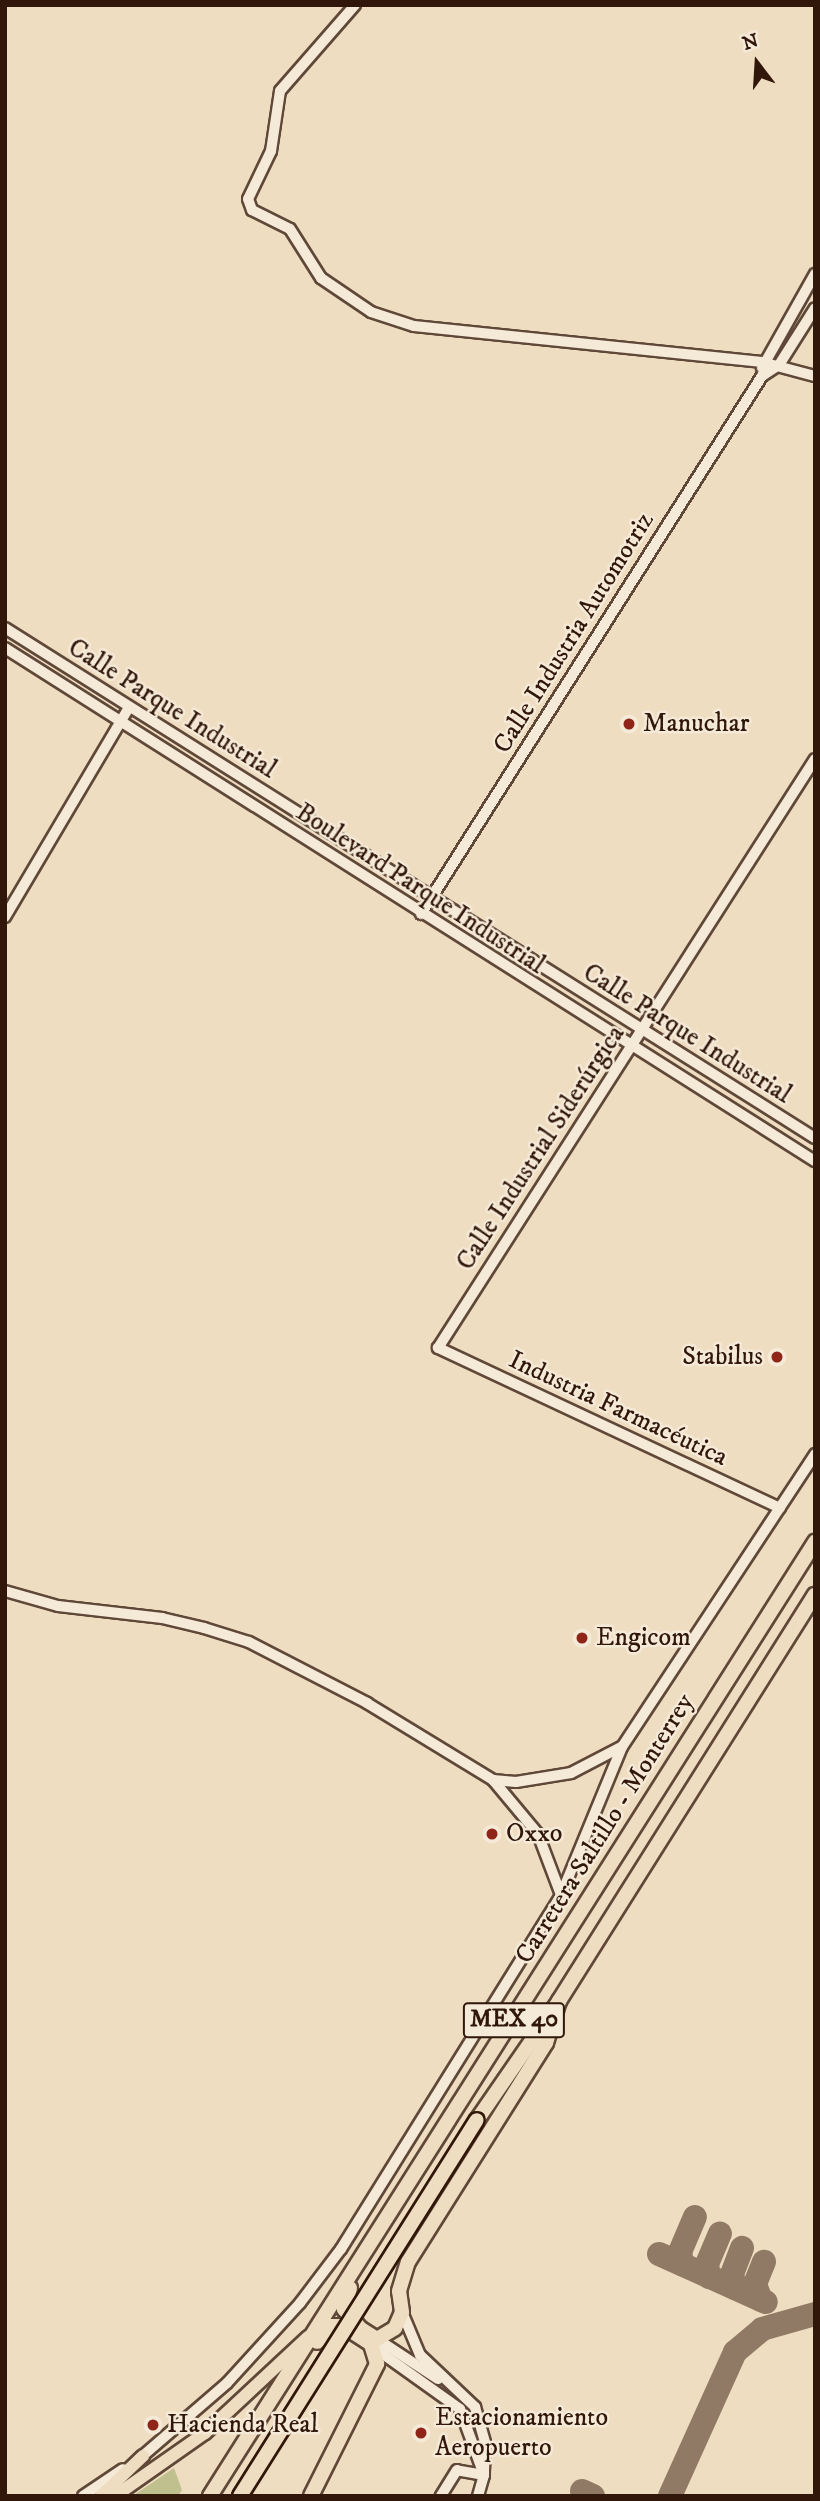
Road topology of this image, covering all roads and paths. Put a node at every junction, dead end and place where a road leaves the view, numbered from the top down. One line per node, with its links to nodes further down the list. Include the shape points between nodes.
1 (355, 5): 4 (street, via 280,91 271,151 248,204 289,229 321,278 371,312 402,324)
2 (815, 274): 4 (street)
3 (815, 308): 5 (street, Calle Industria Automotriz)
4 (762, 362): 5 (street); 6 (street)
5 (779, 365): 6 (street, Calle Industria Automotriz); 7 (street)
6 (762, 376): 13 (street, Calle Industria Automotriz)
7 (815, 376)
8 (5, 628): 10 (street, Calle Parque Industrial)
9 (5, 648): 11 (street, Boulevard Parque Industrial)
10 (129, 707): 11 (street); 13 (street, Calle Parque Industrial)
11 (120, 721): 14 (street, Boulevard Parque Industrial); 15 (street)
12 (815, 759): 16 (street, Calle Industrial Siderúrgica)
13 (431, 898): 14 (street, Calle Industria Automotriz); 16 (street, Calle Parque Industrial)
14 (421, 914): 17 (street, Boulevard Parque Industrial)
15 (5, 917)
16 (641, 1032): 17 (street, Calle Industrial Siderúrgica); 18 (street, Calle Parque Industrial)
17 (633, 1046): 19 (street, Boulevard Parque Industrial); 22 (street, Calle Industrial Siderúrgica)
18 (775, 1112): 19 (street); 20 (street, Calle Parque Industrial)
19 (765, 1128): 21 (street, Boulevard Parque Industrial)
20 (815, 1138)
21 (815, 1161)
22 (438, 1348): 24 (street, Industria Farmacéutica)
23 (815, 1454): 24 (street)
24 (780, 1508): 28 (street)
25 (815, 1542): 32 (highway, Carretera Saltillo - Monterrey / MEX 40)
26 (5, 1591): 29 (street, via 58,1606 162,1618 249,1642 367,1703)
27 (815, 1595): 31 (highway, Carretera Saltillo - Monterrey / MEX 40)
28 (622, 1747): 29 (street, via 570,1773 516,1782); 30 (street)
29 (493, 1780): 30 (street, via 538,1834)
30 (561, 1895): 38 (street, via 341,2249 300,2303 227,2383)
31 (558, 2001): 33 (highway, via 545,2043 408,2262 399,2291); 44 (highway, Carretera Saltillo - Monterrey / MEX 40, bridge, via 477,2120)
32 (455, 2110): 34 (highway, Carretera Saltillo - Monterrey / MEX 40); 35 (highway, via 448,2134 344,2301 347,2316)
33 (402, 2312): 35 (highway, via 395,2328); 39 (street, via 420,2355 475,2407 486,2456)
34 (311, 2334): 37 (highway, Carretera Saltillo - Monterrey / MEX 40); 42 (main road, via 205,2433)
35 (375, 2343): 36 (street); 37 (highway, via 343,2326 326,2330 276,2409); 39 (street, via 460,2409); 45 (highway, via 376,2374)
36 (438, 2379)
37 (252, 2431): 43 (highway, Carretera Saltillo - Monterrey / MEX 40)
38 (143, 2456): 40 (street); 41 (main road)
39 (484, 2475): 46 (street, via 457,2470); 47 (street)
40 (83, 2496)
41 (101, 2496)
42 (115, 2496)
43 (210, 2496)
44 (240, 2496)
45 (312, 2496)
46 (441, 2496)
47 (478, 2496)

